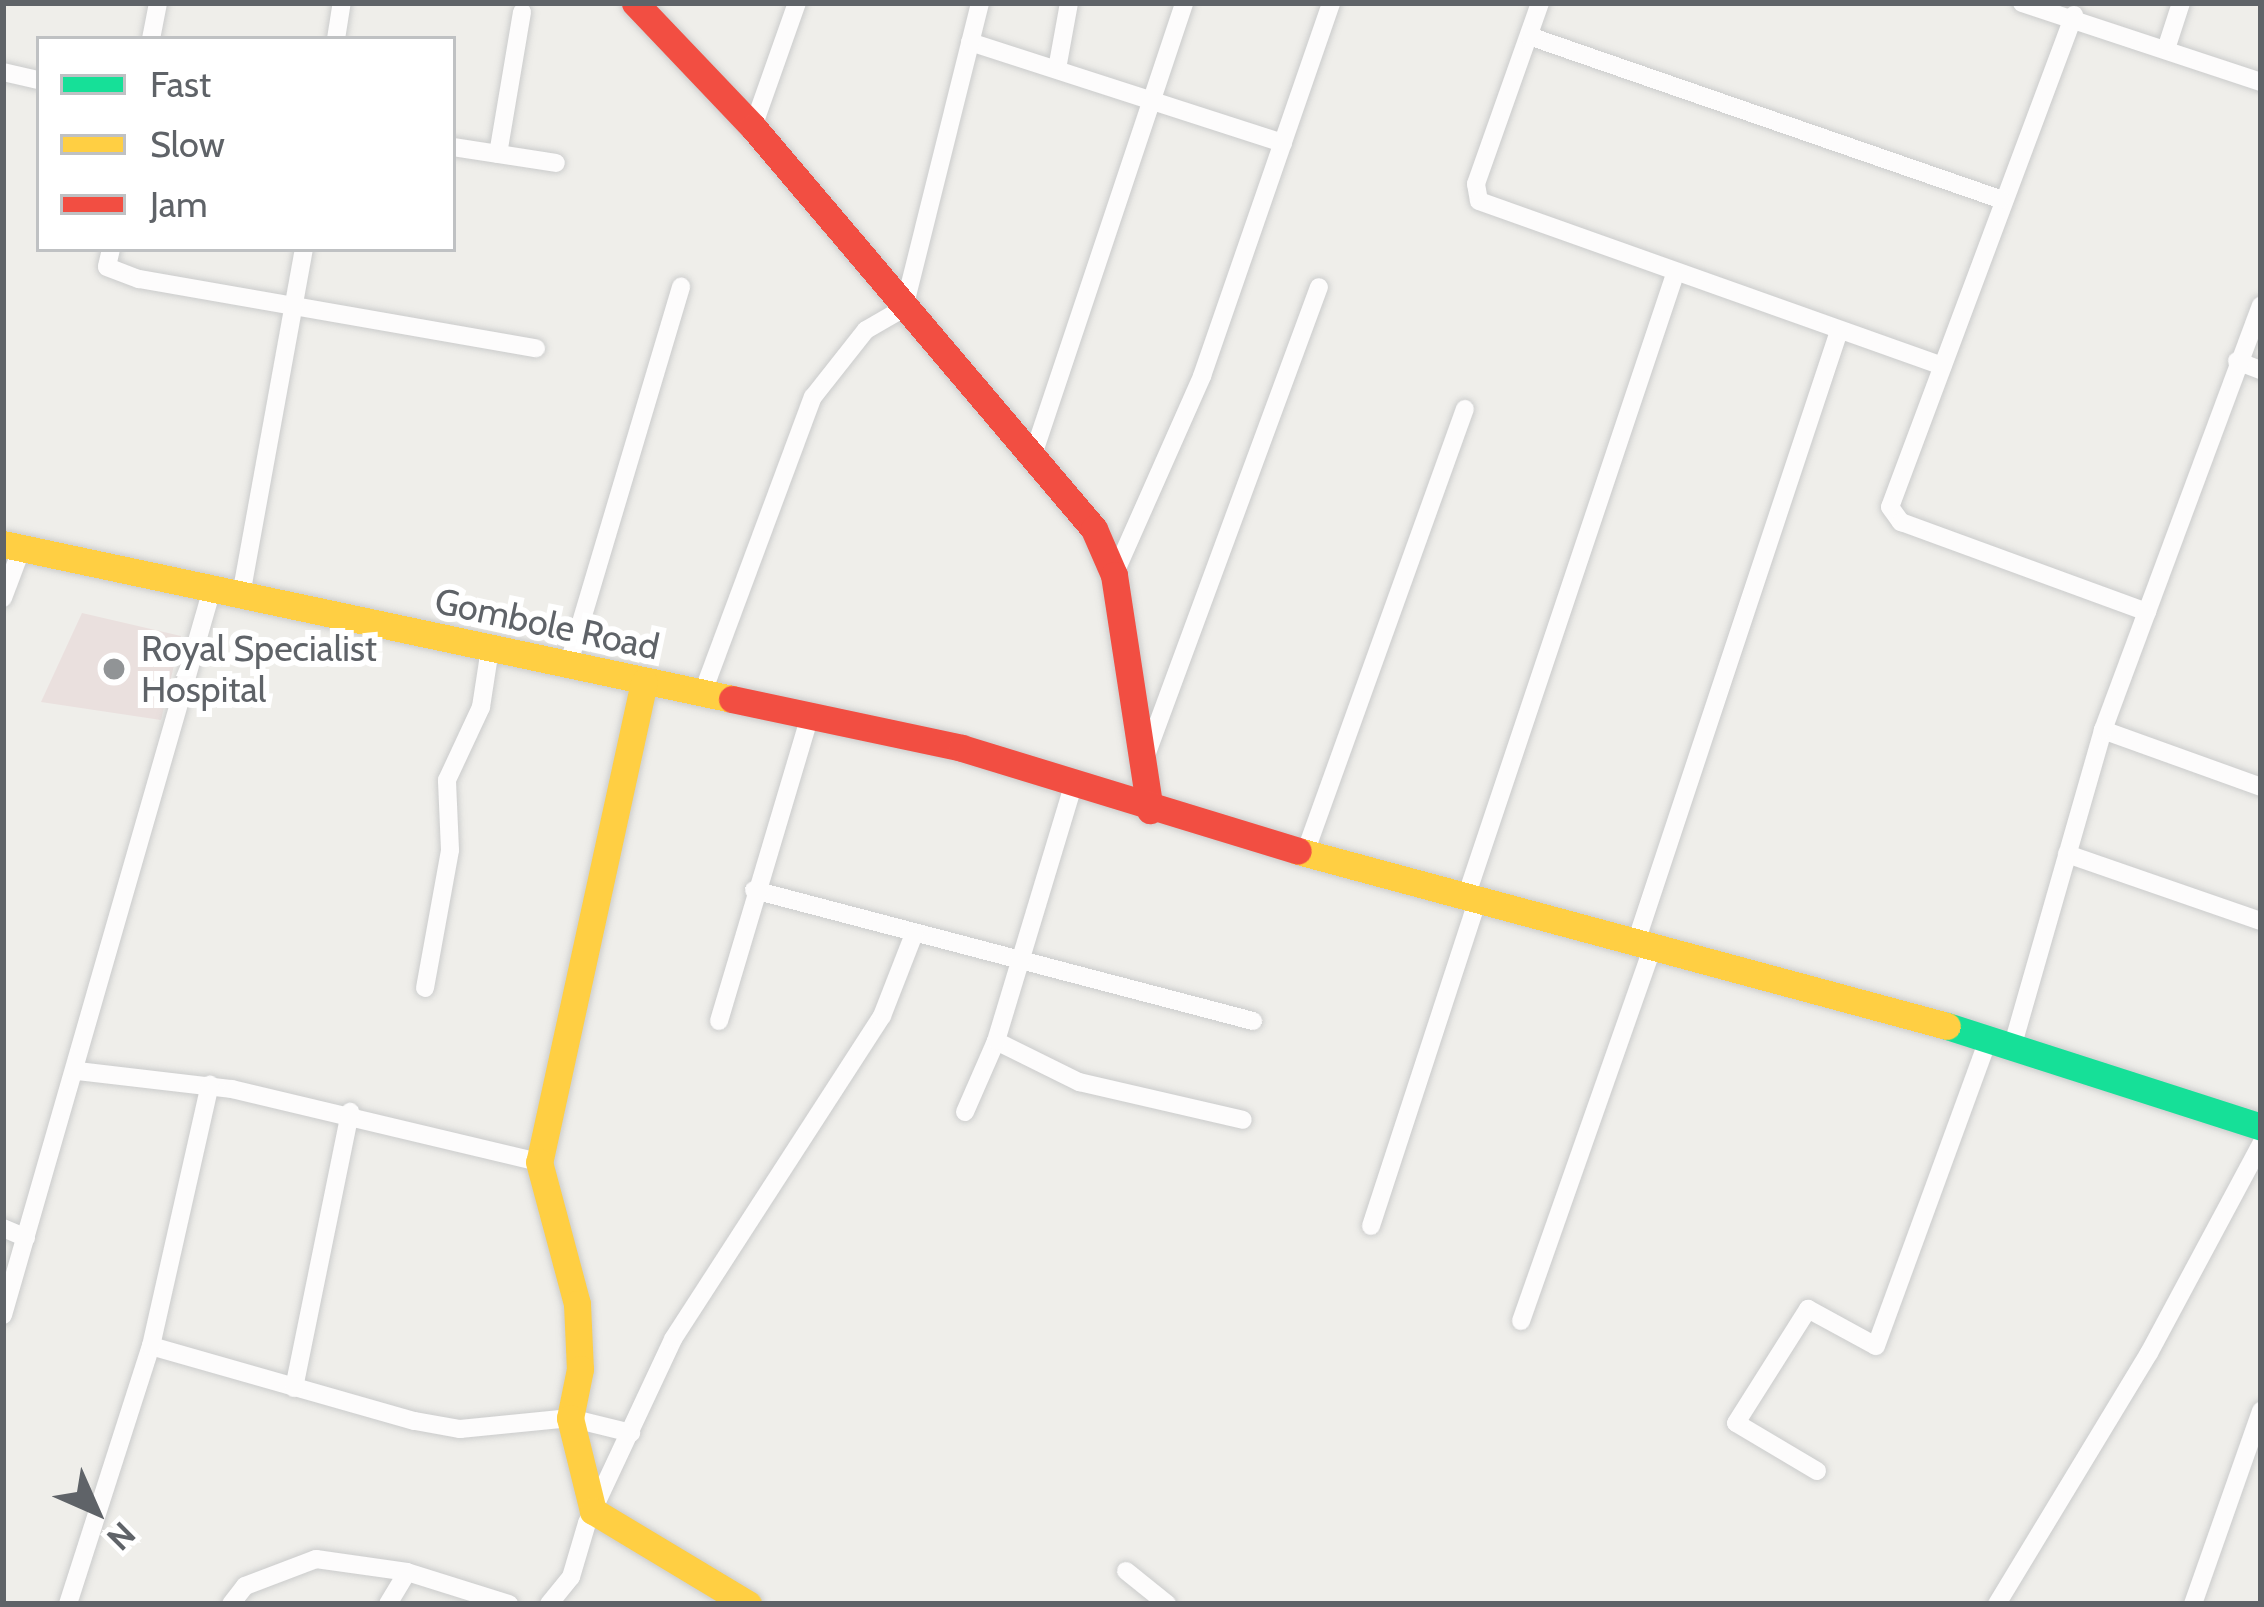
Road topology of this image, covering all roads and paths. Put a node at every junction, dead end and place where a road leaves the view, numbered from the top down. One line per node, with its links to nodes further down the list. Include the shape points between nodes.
1 (158, 3): 14 (street)
2 (342, 3): 15 (street)
3 (635, 3): 24 (street)
4 (797, 3): 24 (street)
5 (980, 3): 17 (street)
6 (1069, 3): 19 (street)
7 (1184, 3): 23 (street)
8 (1331, 3): 25 (street)
9 (1540, 3): 16 (street)
10 (2022, 3): 13 (street)
11 (2181, 3): 18 (street)
12 (522, 12): 27 (street)
13 (2074, 15): 18 (street); 29 (street)
14 (152, 36)
15 (336, 36)
16 (1529, 36): 29 (street); 32 (street, via 1477,184 1479,200)
17 (970, 42): 19 (street); 37 (street)
18 (2167, 46): 22 (street)
19 (1057, 69): 23 (street)
20 (3, 72): 21 (street)
21 (36, 79)
22 (2261, 82)
23 (1151, 97): 25 (street); 44 (street)
24 (753, 128): 37 (street)
25 (1283, 143): 46 (street, via 1202,376)
26 (456, 147): 27 (street)
27 (498, 154): 28 (street)
28 (556, 163)
29 (2001, 199): 41 (street)
30 (110, 252): 35 (street, via 107,267 139,279)
31 (304, 252): 35 (street)
32 (1675, 274): 38 (street); 64 (street)
33 (681, 286): 52 (street)
34 (1319, 287): 57 (street)
35 (296, 304): 39 (street); 48 (street)
36 (2261, 305): 40 (street)
37 (904, 308): 44 (street); 54 (street, via 866,330 813,397)
38 (1839, 331): 41 (street); 67 (street)
39 (536, 348)
40 (2237, 361): 42 (street); 50 (street)
41 (1942, 367): 50 (street, via 1890,507 1901,522)
42 (2261, 370)
43 (1465, 409): 61 (street)
44 (1033, 455): 46 (street, via 1094,530)
45 (10, 547): 47 (street, Gombole Road); 49 (street)
46 (1114, 574): 57 (street)
47 (212, 589): 48 (street, Gombole Road); 74 (street)
48 (241, 595): 51 (street, Gombole Road)
49 (3, 598)
50 (2147, 611): 56 (street)
51 (490, 650): 52 (street, Gombole Road); 69 (street, via 481,707 447,780 450,850)
52 (568, 666): 53 (street, Gombole Road)
53 (644, 682): 54 (street, Gombole Road); 81 (street)
54 (704, 692): 55 (street, Gombole Road)
55 (809, 718): 58 (street, Gombole Road, via 962,748); 63 (street)
56 (2103, 730): 59 (street); 62 (street)
57 (1140, 771): 60 (street)
58 (1074, 783): 60 (street, Gombole Road); 68 (street)
59 (2261, 787)
60 (1150, 810): 61 (street, Gombole Road)
61 (1305, 854): 64 (street, Gombole Road)
62 (2067, 854): 65 (street); 73 (street)
63 (754, 890): 66 (street); 70 (street)
64 (1472, 898): 67 (street, Gombole Road); 82 (street)
65 (2261, 921)
66 (914, 934): 68 (street); 91 (street, via 881,1016 673,1339)
67 (1644, 948): 73 (street, Gombole Road); 86 (street)
68 (1018, 962): 71 (street); 72 (street)
69 (425, 988)
70 (719, 1021)
71 (1253, 1022)
72 (996, 1041): 77 (street); 78 (street, via 1079,1082)
73 (2001, 1042): 79 (street, Gombole Road); 92 (street, via 1876,1346 1808,1309 1736,1423)
74 (78, 1071): 75 (street); 84 (street)
75 (210, 1085): 76 (street); 87 (street)
76 (350, 1112): 81 (street); 88 (street)
77 (965, 1112)
78 (1243, 1120)
79 (2261, 1127)
80 (2261, 1144): 103 (street, via 2149,1353)
81 (539, 1162): 90 (street, via 578,1318)
82 (1371, 1226)
83 (3, 1228): 84 (street)
84 (26, 1238): 85 (street)
85 (3, 1316)
86 (1521, 1321)
87 (151, 1346): 88 (street); 96 (street)
88 (294, 1388): 90 (street, via 460,1429)
89 (2261, 1411): 104 (street)
90 (570, 1418): 91 (street); 93 (street)
91 (631, 1432): 93 (street)
92 (1816, 1472)
93 (593, 1511): 100 (street, via 571,1577); 101 (street)
94 (1126, 1571): 102 (street)
95 (407, 1572): 97 (street, via 316,1559 245,1586); 98 (street); 99 (street)
96 (68, 1604)
97 (231, 1604)
98 (388, 1604)
99 (509, 1604)
100 (549, 1604)
101 (748, 1604)
102 (1167, 1604)
103 (1997, 1604)
104 (2193, 1604)

